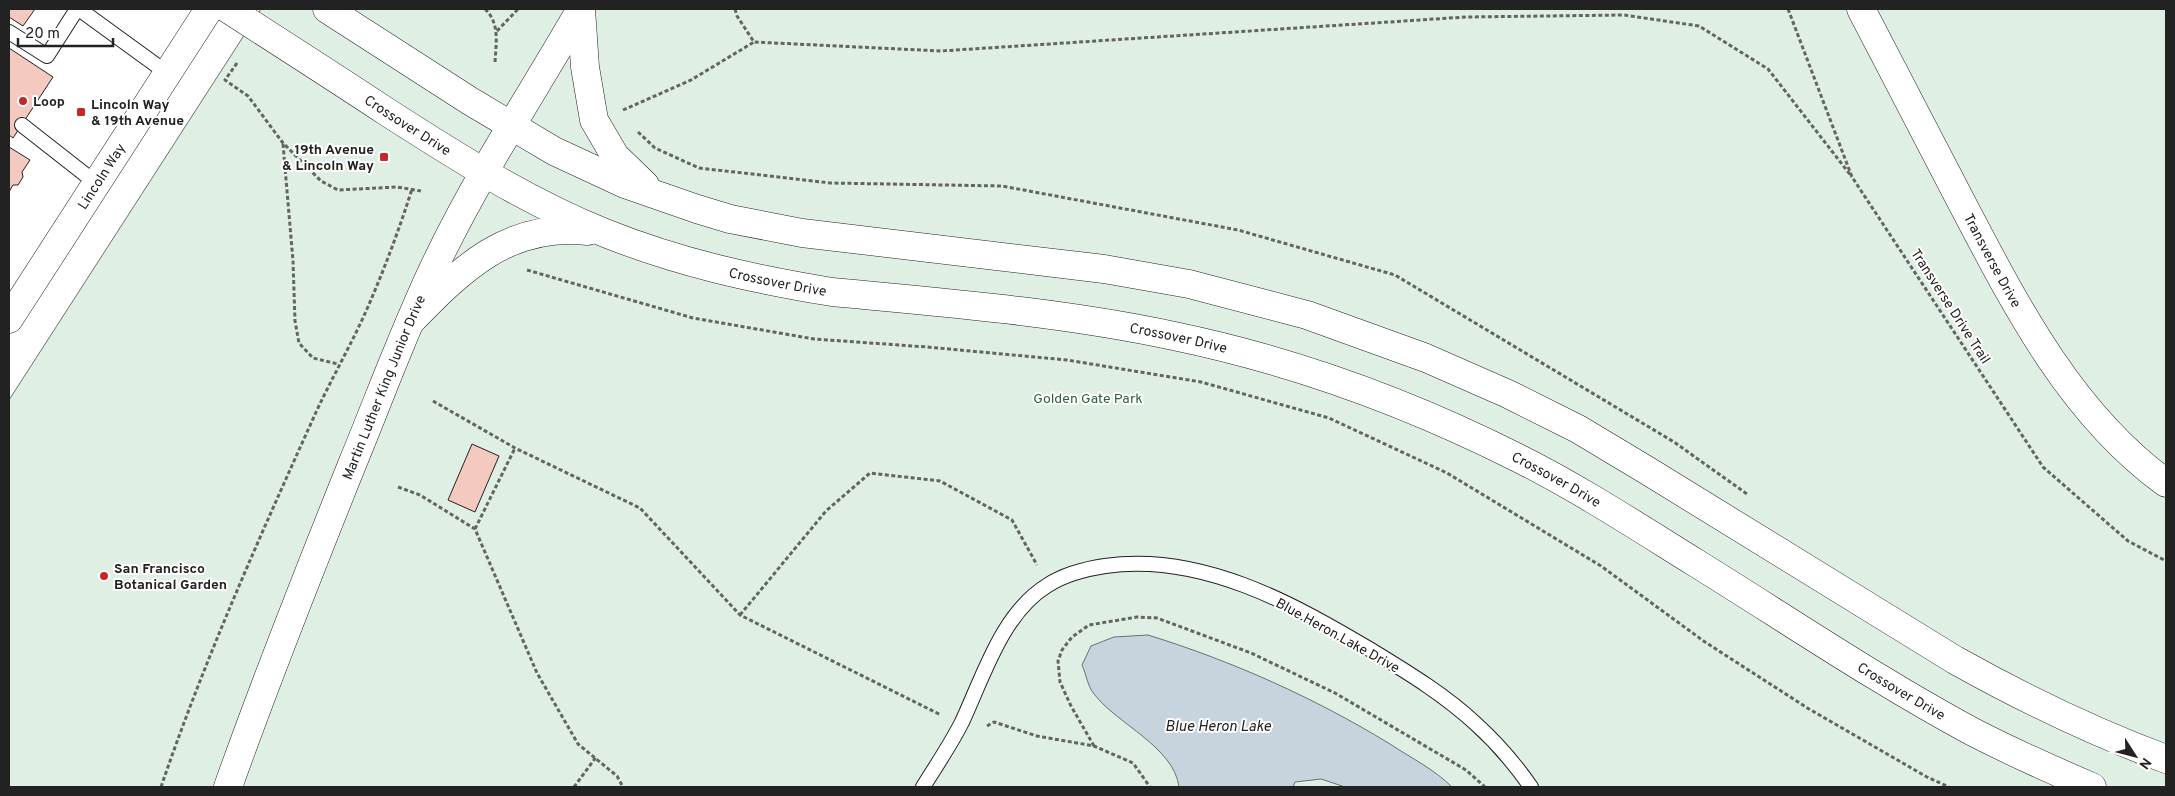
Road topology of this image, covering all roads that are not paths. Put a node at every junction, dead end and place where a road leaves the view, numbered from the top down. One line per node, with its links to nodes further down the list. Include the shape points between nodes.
1 (78, 9): 7 (lane, via 47,56); 8 (lane)
2 (208, 9): 8 (main road, Lincoln Way)
3 (228, 9): 11 (main road, Crossover Drive)
4 (327, 9): 10 (main road)
5 (581, 9): 10 (main road, Martin Luther King Junior Drive); 13 (main road, via 585,67 594,120 614,156)
6 (1861, 9): 17 (main road, Transverse Drive, via 1989,255 2037,338 2100,422 2134,458)
7 (9, 32)
8 (167, 73): 12 (main road, Lincoln Way)
9 (22, 125): 12 (lane)
10 (510, 126): 11 (main road, Martin Luther King Junior Drive); 13 (main road, via 590,169)
11 (483, 172): 14 (main road, Crossover Drive); 16 (main road, Martin Luther King Junior Drive, via 438,258)
12 (96, 183): 15 (main road, Lincoln Way)
13 (662, 198): 18 (main road, via 730,219 802,233 1095,267 1181,283 1307,315 1394,345 1467,374 1578,429 1999,685 2078,723)
14 (605, 233): 16 (main road, via 546,230 508,242 463,270); 22 (main road, Crossover Drive, via 681,260 755,279 832,292 1096,321 1177,336 1291,366 1367,392 1445,423 1552,476 1928,706 2015,752)
15 (9, 319)
16 (410, 322): 19 (main road, Martin Luther King Junior Drive, via 289,622)
17 (2166, 483)
18 (2166, 759)
19 (228, 787)
20 (923, 787): 21 (lane, Blue Heron Lake Drive, via 960,724 998,644 1027,601 1070,574 1146,562 1207,573 1265,595 1351,639 1449,701 1475,722)
21 (1531, 787)
22 (2092, 787)

